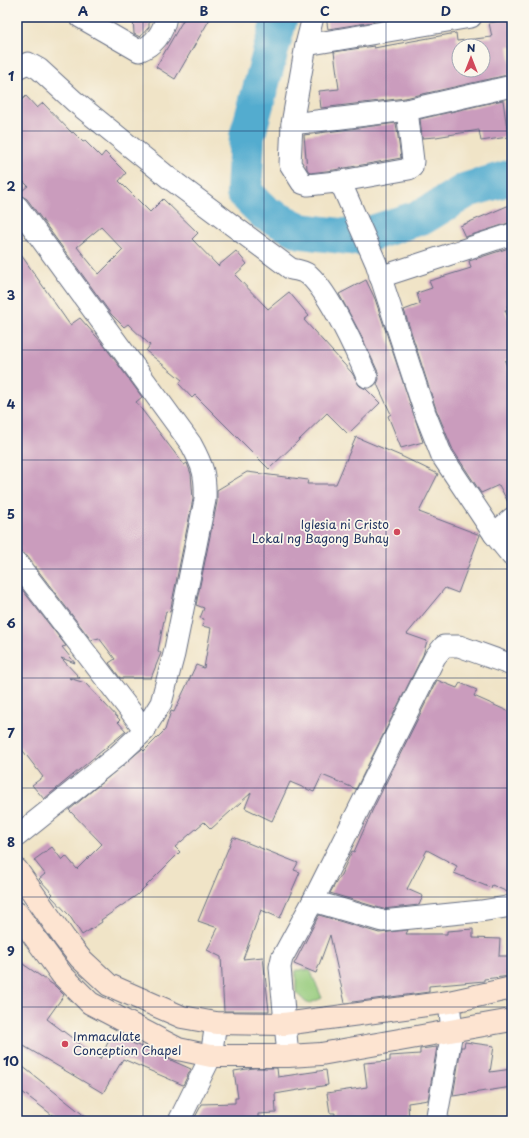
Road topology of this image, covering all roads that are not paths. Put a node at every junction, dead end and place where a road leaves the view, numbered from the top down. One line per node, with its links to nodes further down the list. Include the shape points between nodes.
1 (80, 17): 2 (street, via 139,51 155,42)
2 (166, 17)
3 (313, 17): 5 (street)
4 (471, 17): 5 (street)
5 (306, 45): 9 (street)
6 (17, 68): 14 (street, via 28,63 39,69 74,101 169,178 292,269 308,274 326,297 357,353)
7 (512, 86): 8 (street)
8 (407, 110): 9 (street); 10 (street, via 412,166 409,169)
9 (292, 124): 10 (street, via 290,164 302,183)
10 (340, 185): 13 (street)
11 (17, 206): 20 (street, via 191,444 203,467 205,500 174,654 161,703)
12 (512, 234): 13 (street)
13 (378, 270): 16 (street, via 425,414 442,456)
14 (367, 378)
15 (512, 518): 16 (street)
16 (494, 534): 17 (street)
17 (512, 556)
18 (17, 563): 20 (street)
19 (512, 666): 23 (street, via 460,646 444,646 438,651)
20 (145, 730): 21 (street, via 117,756)
21 (17, 836)
22 (17, 870): 29 (street, via 80,958 109,985 182,1017)
23 (313, 901): 24 (street, via 382,921); 30 (street, via 281,963)
24 (512, 906)
25 (17, 913): 32 (street, via 62,975 90,1003 178,1049)
26 (512, 988): 27 (street)
27 (449, 1002): 30 (street); 31 (street)
28 (512, 1020): 31 (street)
29 (216, 1024): 30 (street); 32 (street)
30 (284, 1024): 33 (street)
31 (452, 1032): 33 (street, via 321,1054); 35 (street)
32 (211, 1056): 33 (street); 34 (street)
33 (288, 1056)
34 (180, 1121)
35 (436, 1121)

